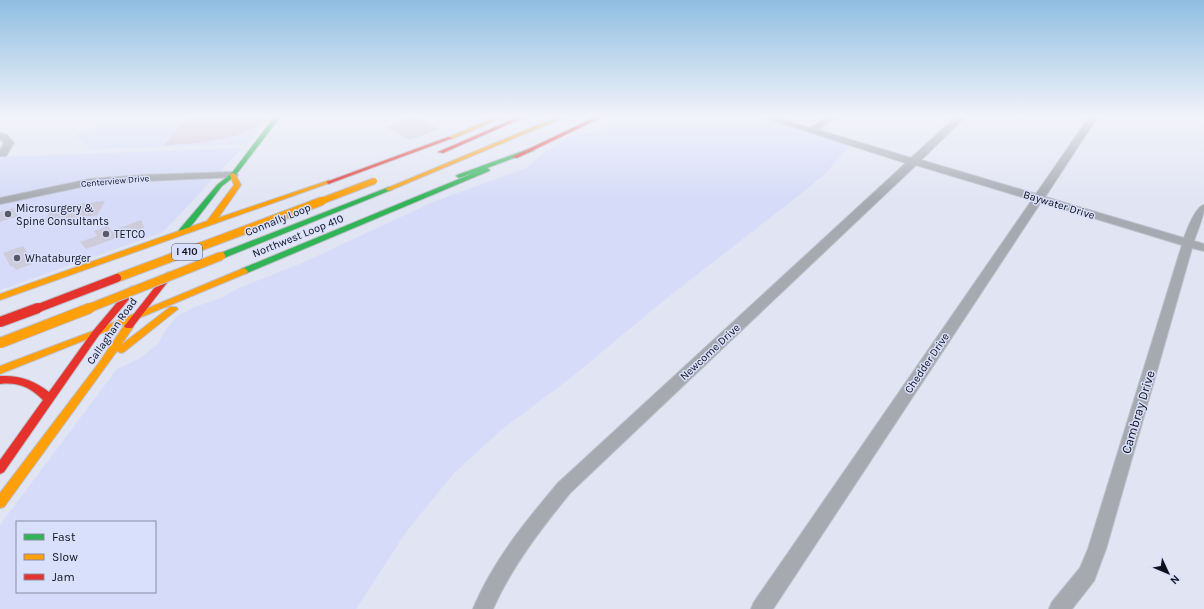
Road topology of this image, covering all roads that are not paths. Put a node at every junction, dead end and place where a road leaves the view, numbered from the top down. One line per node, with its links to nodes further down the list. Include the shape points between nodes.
1 (8, 144): 11 (street)
2 (256, 144): 14 (main road, Callaghan Road)
3 (428, 144): 16 (main road)
4 (462, 144): 12 (main road)
5 (499, 144): 28 (main road, Connally Loop / I 410)
6 (542, 144): 10 (main road, Northwest Loop 410)
7 (859, 144): 13 (street, Baywater Drive)
8 (932, 144): 13 (street, Newcome Drive)
9 (1075, 144): 20 (street, Chedder Drive)
10 (530, 150): 17 (main road); 29 (main road, Northwest Loop 410, via 459,183)
11 (3, 154)
12 (432, 157)
13 (914, 161): 20 (street, Baywater Drive); 46 (street, Newcome Drive, via 564,488 512,556)
14 (233, 175): 21 (street, Centerview Drive, via 89,182); 24 (main road, Callaghan Road, via 240,189); 25 (main road, Callaghan Road, via 220,185)
15 (378, 179): 35 (main road, Connally Loop / I 410, bridge)
16 (301, 193): 18 (main road, via 281,197); 22 (main road)
17 (406, 194)
18 (258, 197)
19 (391, 198): 28 (main road)
20 (1039, 199): 26 (street, Baywater Drive); 47 (street, Chedder Drive)
21 (0, 201)
22 (264, 204): 24 (main road); 29 (main road, via 221,229 210,244 204,275 223,275)
23 (1204, 208): 26 (street, Cambray Drive, via 1193,227)
24 (211, 222): 25 (main road); 33 (main road, Callaghan Road)
25 (182, 231): 30 (main road); 37 (main road, Callaghan Road)
26 (1188, 243): 27 (street, Baywater Drive); 48 (street, Cambray Drive, via 1097,549 1087,574)
27 (1204, 248)
28 (221, 256): 38 (main road, Connally Loop / I 410, bridge)
29 (254, 268): 31 (main road, Northwest Loop 410)
30 (62, 273): 32 (main road); 34 (main road, via 101,261 126,263)
31 (219, 282): 33 (main road, Northwest Loop 410); 40 (main road, via 156,320)
32 (0, 297)
33 (137, 316): 37 (main road, Northwest Loop 410); 40 (main road, Callaghan Road)
34 (87, 318)
35 (0, 322)
36 (75, 331): 39 (main road)
37 (96, 333): 39 (main road, Northwest Loop 410); 43 (main road, Callaghan Road)
38 (0, 343)
39 (18, 363): 41 (main road, Northwest Loop 410)
40 (102, 366): 45 (main road, Callaghan Road)
41 (0, 370)
42 (0, 380): 43 (main road, via 30,381)
43 (49, 399): 44 (main road, Callaghan Road)
44 (0, 469)
45 (0, 503)
46 (483, 609)
47 (760, 609)
48 (1059, 609)

